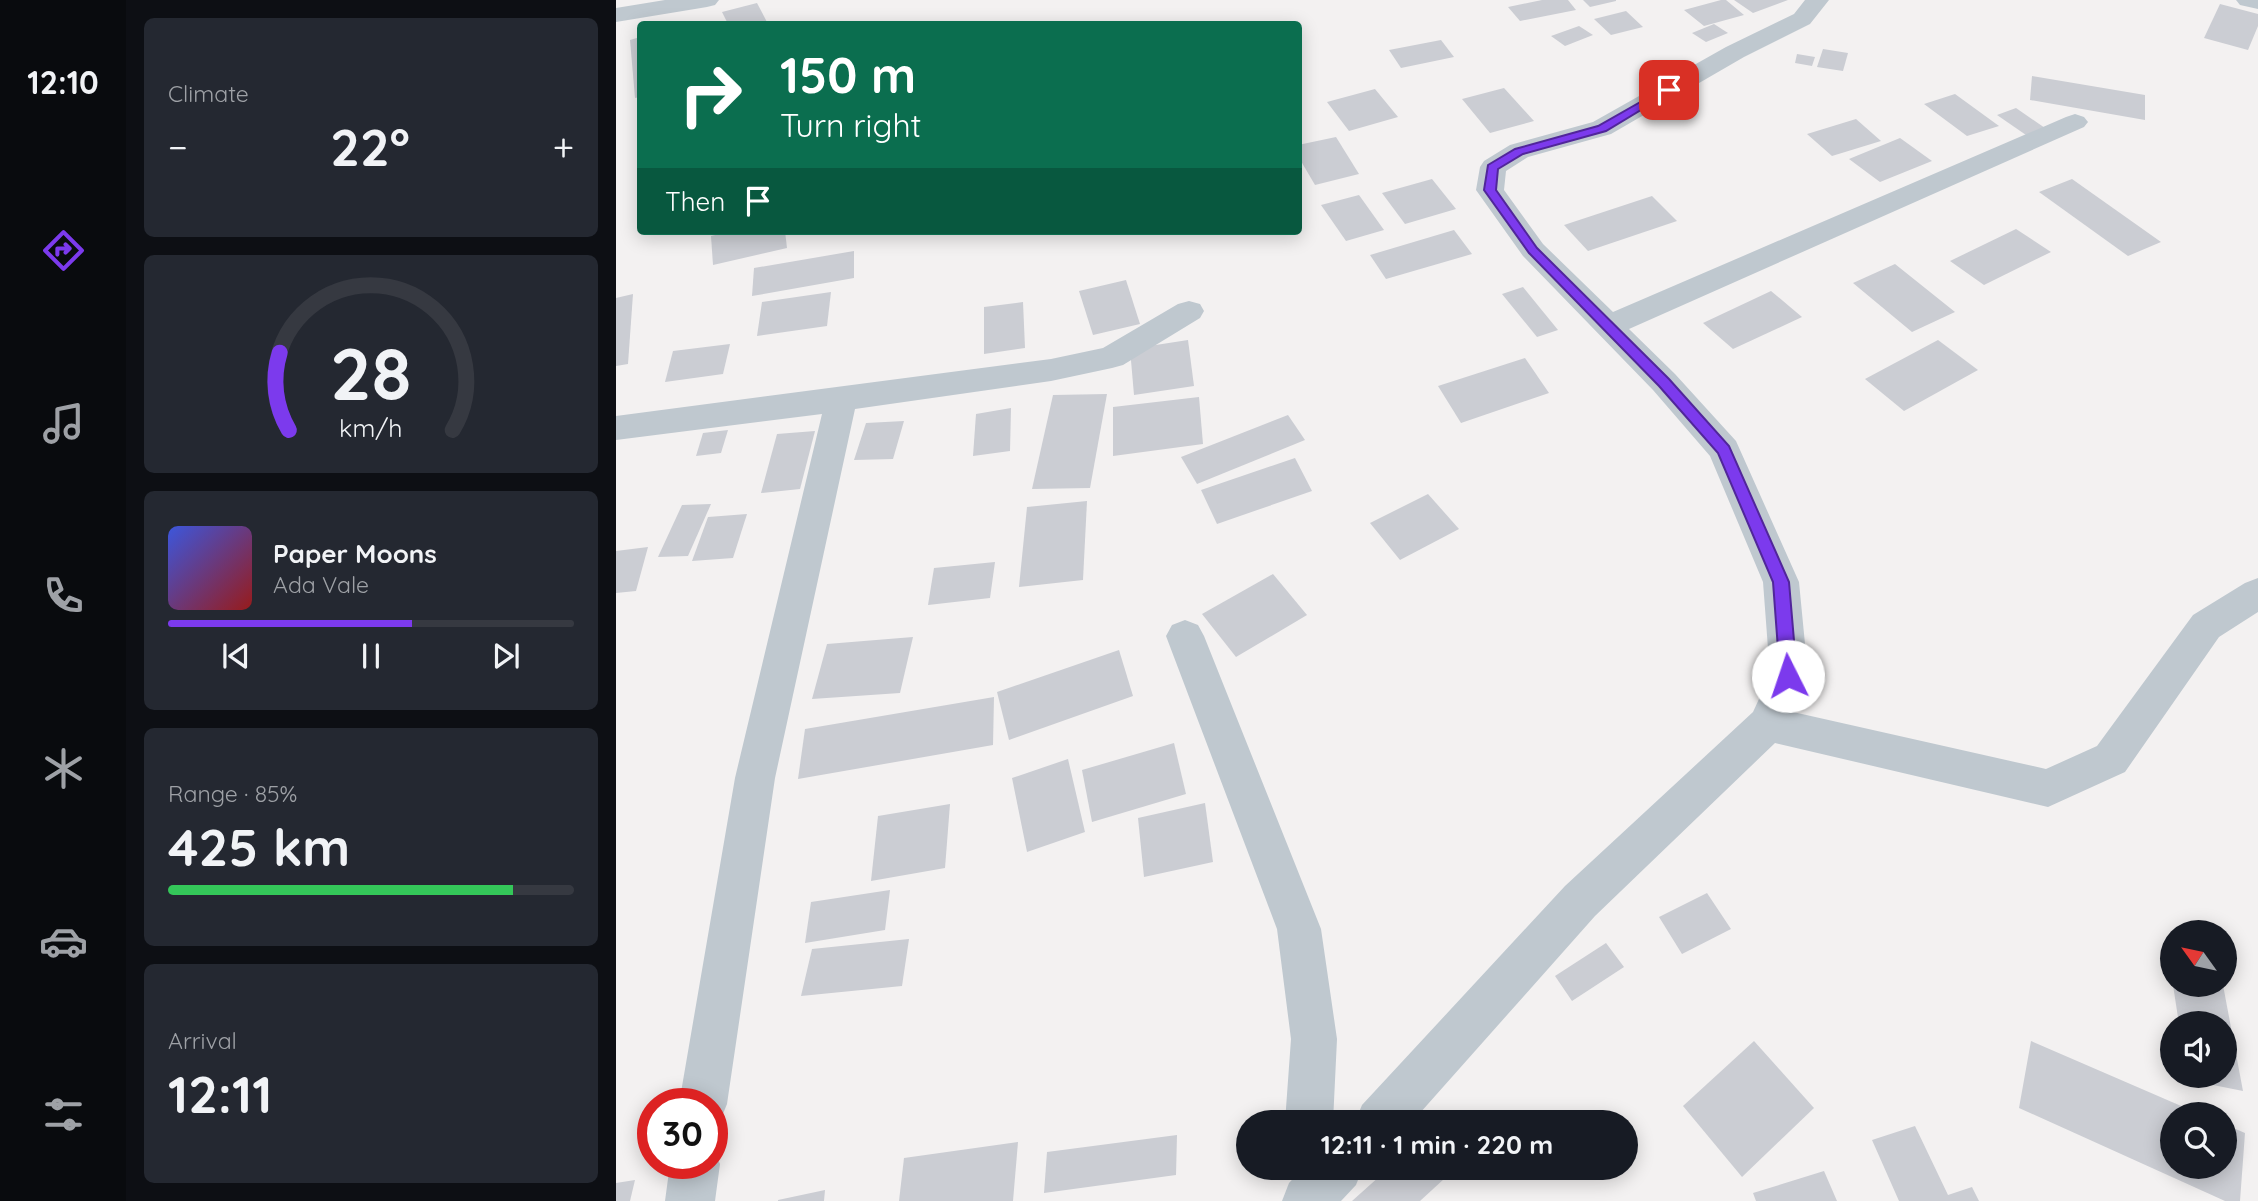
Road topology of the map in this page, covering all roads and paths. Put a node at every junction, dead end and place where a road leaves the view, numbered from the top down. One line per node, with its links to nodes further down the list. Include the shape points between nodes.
1 (707, 0): 5 (street)
2 (1817, 0): 8 (street, via 1802,19 1602,128 1519,152 1493,167 1490,190 1533,250)
3 (2248, 0): 4 (street)
4 (2258, 2)
5 (616, 15)
6 (2075, 122): 8 (street)
7 (1189, 311): 9 (street, via 1112,357)
8 (1608, 326): 13 (street, via 1724,450 1781,582 1788,676)
9 (841, 400): 10 (street); 14 (street, via 755,778)
10 (616, 428)
11 (2258, 593): 13 (street, via 2206,626 2111,759 2048,788)
12 (1185, 636): 15 (street, via 1299,929 1314,1038)
13 (1768, 724): 16 (street, via 1580,901)
14 (706, 1088)
15 (1310, 1110)
16 (1390, 1110)
17 (693, 1179): 20 (street)
18 (1306, 1180): 21 (street)
19 (1325, 1180): 21 (street)
20 (691, 1201)
21 (1305, 1201)

